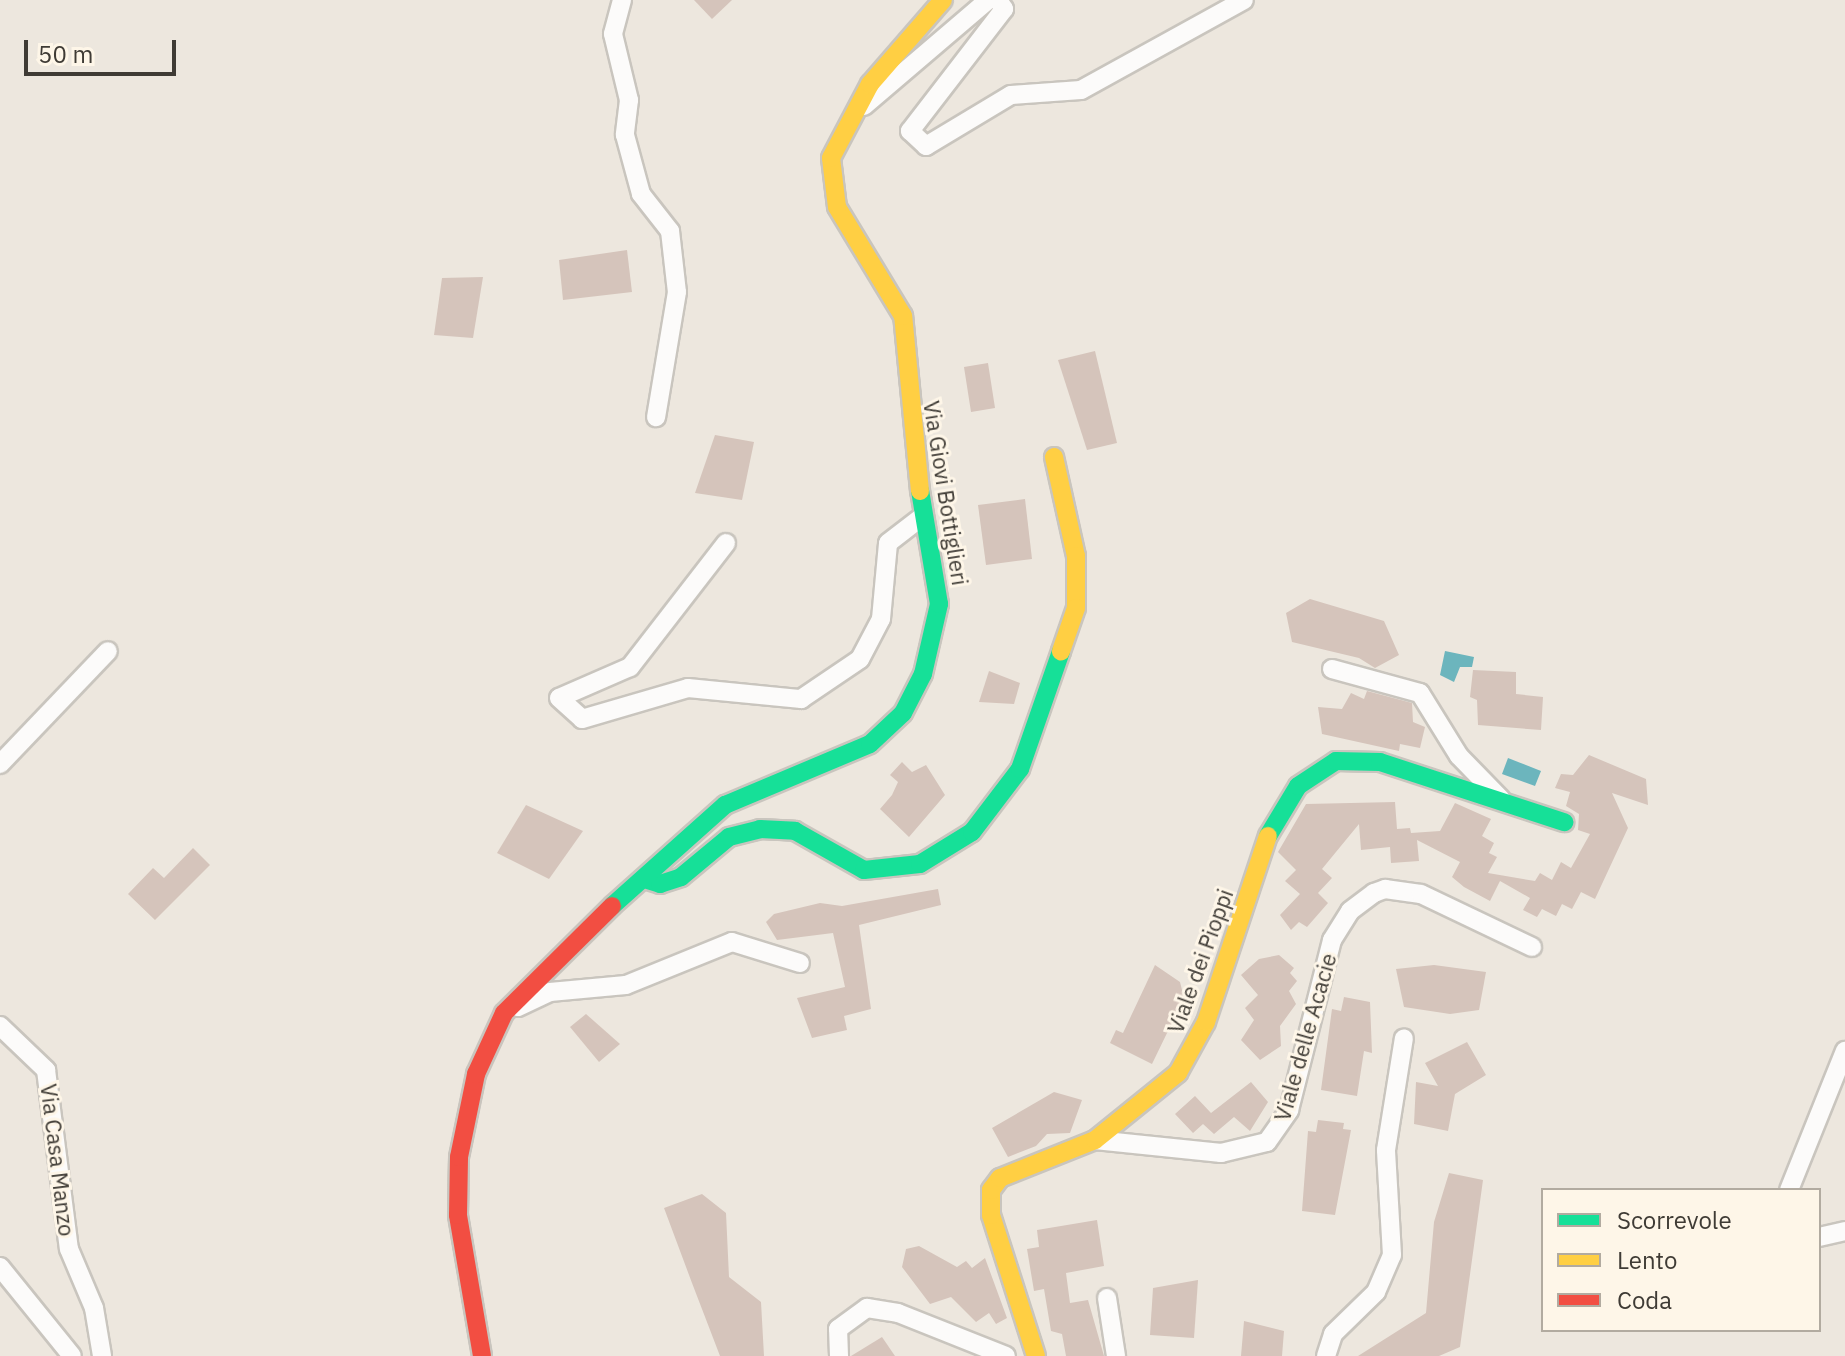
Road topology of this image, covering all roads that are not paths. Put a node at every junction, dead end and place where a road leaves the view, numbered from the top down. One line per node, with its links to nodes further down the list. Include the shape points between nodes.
1 (622, 0): 7 (street, via 613,34 629,100 625,135 641,194 670,231 677,292)
2 (943, 0): 6 (street, Via Giovi Bottiglieri, via 895,50)
3 (988, 0): 6 (street)
4 (998, 0): 5 (street, via 1004,9 910,131 926,146 1011,95 1081,90)
5 (1244, 0)
6 (846, 121): 9 (street, Via Giovi Bottiglieri, via 833,149 831,180 851,235 903,316 904,380)
7 (656, 417)
8 (1054, 457): 16 (street, via 1076,556 1076,608 1020,769 972,832 920,864 864,870 795,831 760,829 729,837 681,877 660,884)
9 (923, 516): 10 (street, via 888,543 881,619 860,659 801,699 688,688 582,719 559,698 630,667); 16 (street, Via Giovi Bottiglieri, via 939,604 923,674 903,713 870,744 725,805 670,848)
10 (726, 543)
11 (108, 651): 13 (street)
12 (1332, 669): 14 (street, Viale dei Pioppi, via 1420,693 1459,756)
13 (0, 764)
14 (1501, 799): 15 (street, Viale dei Pioppi); 23 (street, Viale dei Pioppi, via 1357,760 1336,761 1298,786 1264,843 1239,933 1195,1049 1178,1073)
15 (1564, 822)
16 (644, 879): 19 (street, Via Giovi Bottiglieri)
17 (1532, 947): 23 (street, Viale delle Acacie, via 1421,894 1385,889 1374,893 1350,911 1332,940 1289,1110 1267,1142 1221,1153)
18 (800, 963): 19 (street, via 732,942 626,985 550,992)
19 (504, 1013): 31 (street, Via Giovi Bottiglieri, via 473,1086 459,1157 458,1215)
20 (0, 1026): 30 (street, Via Casa Manzo, via 46,1070 69,1249 94,1308)
21 (1404, 1038): 36 (street, via 1386,1150 1392,1255 1376,1292 1333,1334)
22 (1845, 1051): 24 (street)
23 (1095, 1140): 34 (street, Viale dei Pioppi, via 1000,1178 991,1190 991,1215)
24 (1790, 1188)
25 (1845, 1231): 26 (street)
26 (1821, 1237)
27 (0, 1267): 29 (street)
28 (1107, 1298): 35 (street)
29 (72, 1356)
30 (102, 1356)
31 (482, 1356)
32 (839, 1356): 33 (street, via 838,1329 867,1308 898,1313)
33 (1006, 1356)
34 (1036, 1356)
35 (1116, 1356)
36 (1326, 1356)

